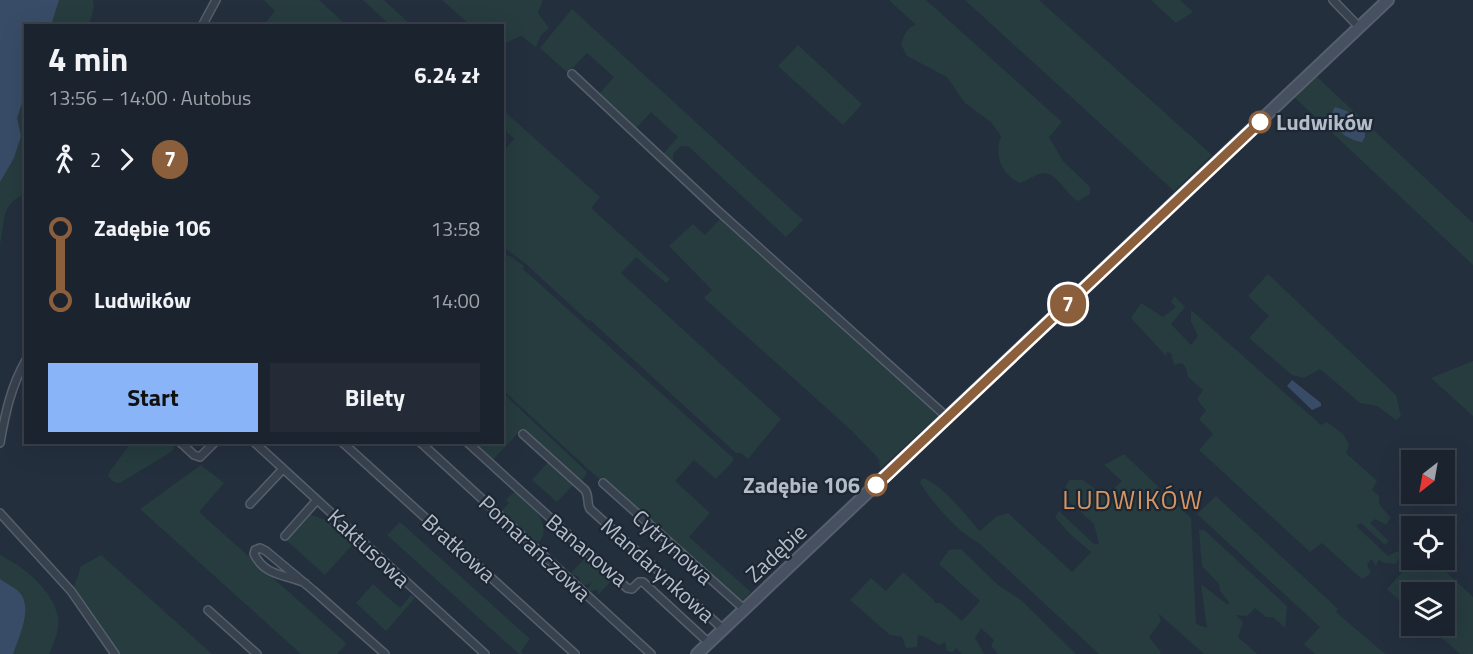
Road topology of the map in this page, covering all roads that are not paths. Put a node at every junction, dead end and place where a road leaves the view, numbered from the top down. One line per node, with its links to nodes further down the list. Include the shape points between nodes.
1 (216, 0): 4 (street)
2 (1333, 0): 5 (street)
3 (1388, 0): 5 (street, Zadębie)
4 (203, 24)
5 (1359, 27): 8 (street, Zadębie)
6 (572, 74): 8 (street)
7 (24, 364): 10 (street, via 10,396)
8 (948, 418): 24 (street, Zadębie)
9 (523, 434): 26 (street, Mandarynkowa, via 585,490 590,508)
10 (0, 443)
11 (182, 444): 12 (street, via 200,457)
12 (213, 444)
13 (256, 444): 17 (street, Kaktusowa)
14 (344, 444): 32 (street, Bratkowa)
15 (422, 444): 33 (street, Pomarańczowa)
16 (468, 444): 27 (street, Bananowa, via 627,588 643,582)
17 (282, 469): 19 (street, Kaktusowa); 20 (street)
18 (603, 483): 24 (street, Cytrynowa)
19 (317, 500): 22 (street); 31 (street, Kaktusowa)
20 (250, 504)
21 (0, 513): 28 (street, via 71,591)
22 (285, 536)
23 (290, 576): 23 (street, via 265,568 254,555 255,549 265,550); 30 (street, via 304,583)
24 (744, 609): 26 (street, Zadębie)
25 (208, 610): 29 (street)
26 (723, 629): 27 (street, Zadębie)
27 (709, 643): 34 (street, Zadębie)
28 (115, 654)
29 (257, 654)
30 (385, 654)
31 (484, 654)
32 (575, 654)
33 (651, 654)
34 (697, 654)

